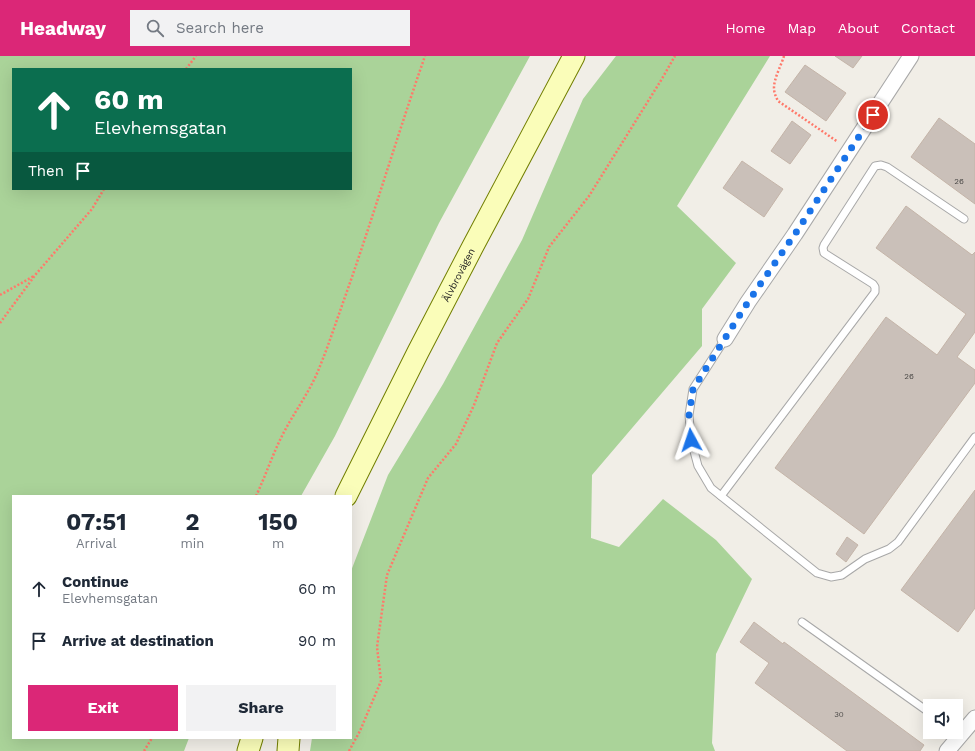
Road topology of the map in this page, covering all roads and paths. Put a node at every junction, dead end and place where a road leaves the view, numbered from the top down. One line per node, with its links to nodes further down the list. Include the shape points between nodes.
1 (196, 56): 7 (path)
2 (425, 56): 16 (path, via 329,342 317,373 281,438)
3 (574, 56): 17 (main road, Älvbrovägen, via 418,352)
4 (675, 56): 30 (path, via 589,196 549,247 528,299 497,343 474,405 456,444 428,478 387,575 377,647 381,682)
5 (784, 56): 8 (path, via 774,87 778,101)
6 (911, 56): 8 (street)
7 (187, 68)
8 (850, 150): 14 (street)
9 (103, 190): 11 (path, via 92,208)
10 (964, 219): 18 (lane, via 887,167 875,166 823,248 824,253 873,284 875,292)
11 (36, 274): 12 (path); 13 (path)
12 (0, 295)
13 (0, 322)
14 (725, 339): 18 (lane, via 693,389 689,415 691,440 698,466 711,488)
15 (975, 437): 18 (lane, via 898,542 889,549 865,559 842,575 831,577 817,573)
16 (256, 495)
17 (346, 495)
18 (720, 496)
19 (802, 622): 20 (lane)
20 (923, 708)
21 (975, 718): 22 (street)
22 (963, 729)
23 (151, 739): 27 (path)
24 (252, 739): 28 (main road)
25 (289, 739): 29 (main road)
26 (954, 739): 31 (street)
27 (144, 751)
28 (248, 751)
29 (288, 751)
30 (349, 751)
31 (947, 751)

